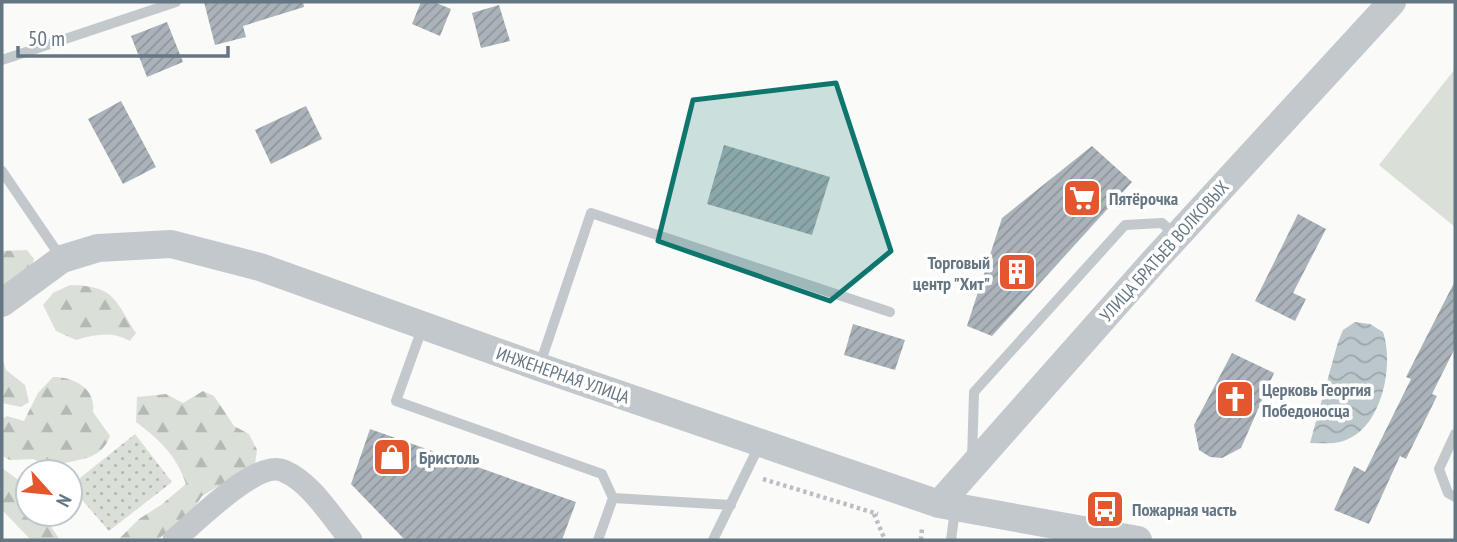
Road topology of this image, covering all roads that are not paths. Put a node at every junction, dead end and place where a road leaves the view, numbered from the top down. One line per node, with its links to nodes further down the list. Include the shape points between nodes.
1 (176, 2): 3 (lane)
2 (1392, 2): 5 (street, УЛИЦА БРАТЬЕВ ВОЛКОВЫХ)
3 (2, 60)
4 (2, 171): 6 (lane)
5 (1177, 237): 13 (street, УЛИЦА БРАТЬЕВ ВОЛКОВЫХ); 13 (lane, via 1162,223 1125,225 974,392)
6 (62, 259): 7 (street, ИНЖЕНЕРНАЯ УЛИЦА); 9 (street, ИНЖЕНЕРНАЯ УЛИЦА, via 98,248 171,244 260,267)
7 (2, 303)
8 (890, 312): 10 (lane, via 591,213)
9 (423, 326): 10 (street, ИНЖЕНЕРНАЯ УЛИЦА); 15 (lane, via 396,401 602,474)
10 (539, 367): 12 (street, ИНЖЕНЕРНАЯ УЛИЦА)
11 (1455, 433): 14 (lane, via 1439,469 1448,493)
12 (760, 444): 16 (lane); 17 (street, ИНЖЕНЕРНАЯ УЛИЦА)
13 (972, 467): 17 (street, УЛИЦА БРАТЬЕВ ВОЛКОВЫХ)
14 (1455, 497)
15 (613, 498): 16 (lane); 20 (lane)
16 (731, 505): 21 (lane)
17 (947, 505): 22 (lane); 23 (street, ИНЖЕНЕРНАЯ УЛИЦА)
18 (174, 540): 19 (street, via 240,485 275,468 296,477)
19 (351, 540)
20 (598, 540)
21 (713, 540)
22 (951, 540)
23 (1138, 540)

